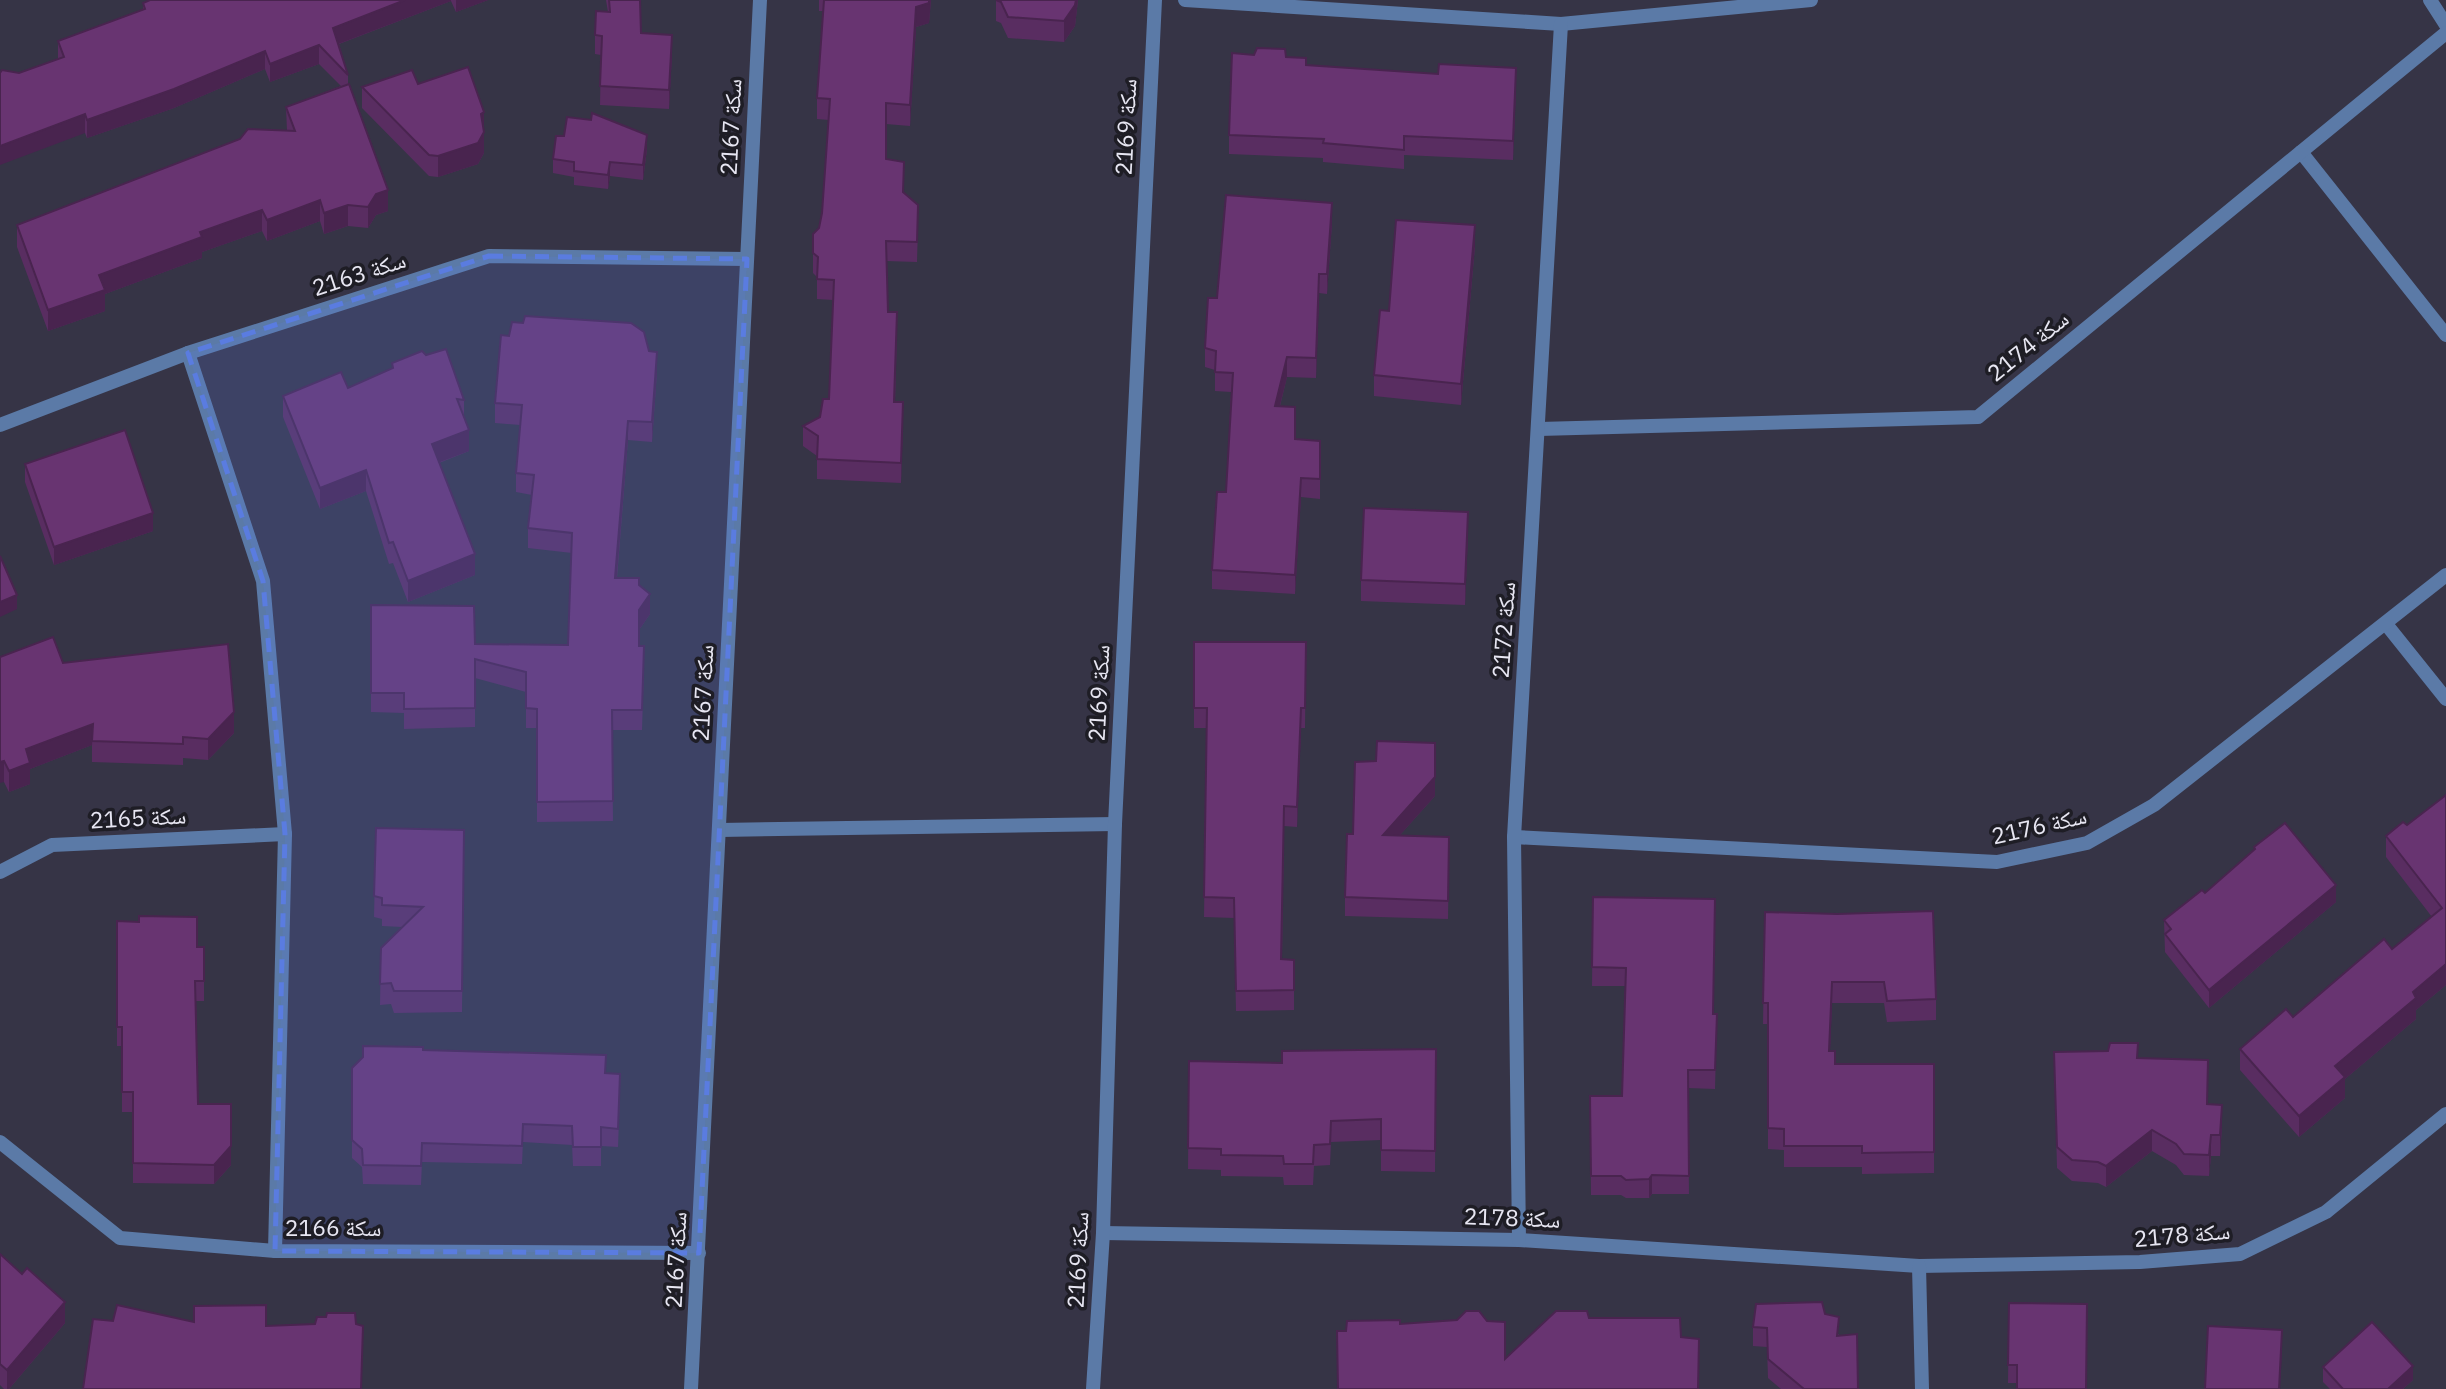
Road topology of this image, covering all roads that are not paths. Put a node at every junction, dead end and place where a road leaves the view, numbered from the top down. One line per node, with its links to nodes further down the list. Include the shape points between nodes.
1 (760, 0): 10 (street, سكة 2167)
2 (1155, 0): 18 (street, سكة 2169)
3 (1185, 0): 6 (street)
4 (1811, 0): 6 (street)
5 (2430, 0): 7 (street)
6 (1561, 24): 14 (street, سكة 2172)
7 (2446, 25)
8 (2446, 33): 9 (street, سكة 2174)
9 (2301, 152): 11 (street); 14 (street, سكة 2174, via 1978,416)
10 (747, 259): 12 (street, سكة 2163, via 489,256); 19 (street, سكة 2167)
11 (2446, 335)
12 (188, 353): 13 (street, سكة 2163); 20 (street, via 263,580)
13 (0, 425)
14 (1539, 429): 21 (street, سكة 2172)
15 (2446, 575): 16 (street, سكة 2176)
16 (2386, 624): 17 (street); 21 (street, سكة 2176, via 2154,805 2087,843 1997,862)
17 (2446, 699)
18 (1115, 824): 19 (street); 25 (street, سكة 2169)
19 (720, 830): 28 (street, سكة 2167)
20 (285, 834): 22 (street, سكة 2165, via 52,845); 27 (street)
21 (1514, 837): 26 (street, سكة 2172)
22 (0, 873)
23 (2446, 1114): 29 (street, سكة 2178, via 2326,1212 2240,1254 2140,1262)
24 (0, 1142): 27 (street, سكة 2166, via 120,1238)
25 (1103, 1233): 26 (street, سكة 2178); 31 (street, سكة 2169)
26 (1519, 1240): 29 (street, سكة 2178)
27 (275, 1251): 28 (street, سكة 2166)
28 (699, 1253): 30 (street, سكة 2167)
29 (1919, 1266): 32 (street)
30 (691, 1389)
31 (1093, 1389)
32 (1922, 1389)

